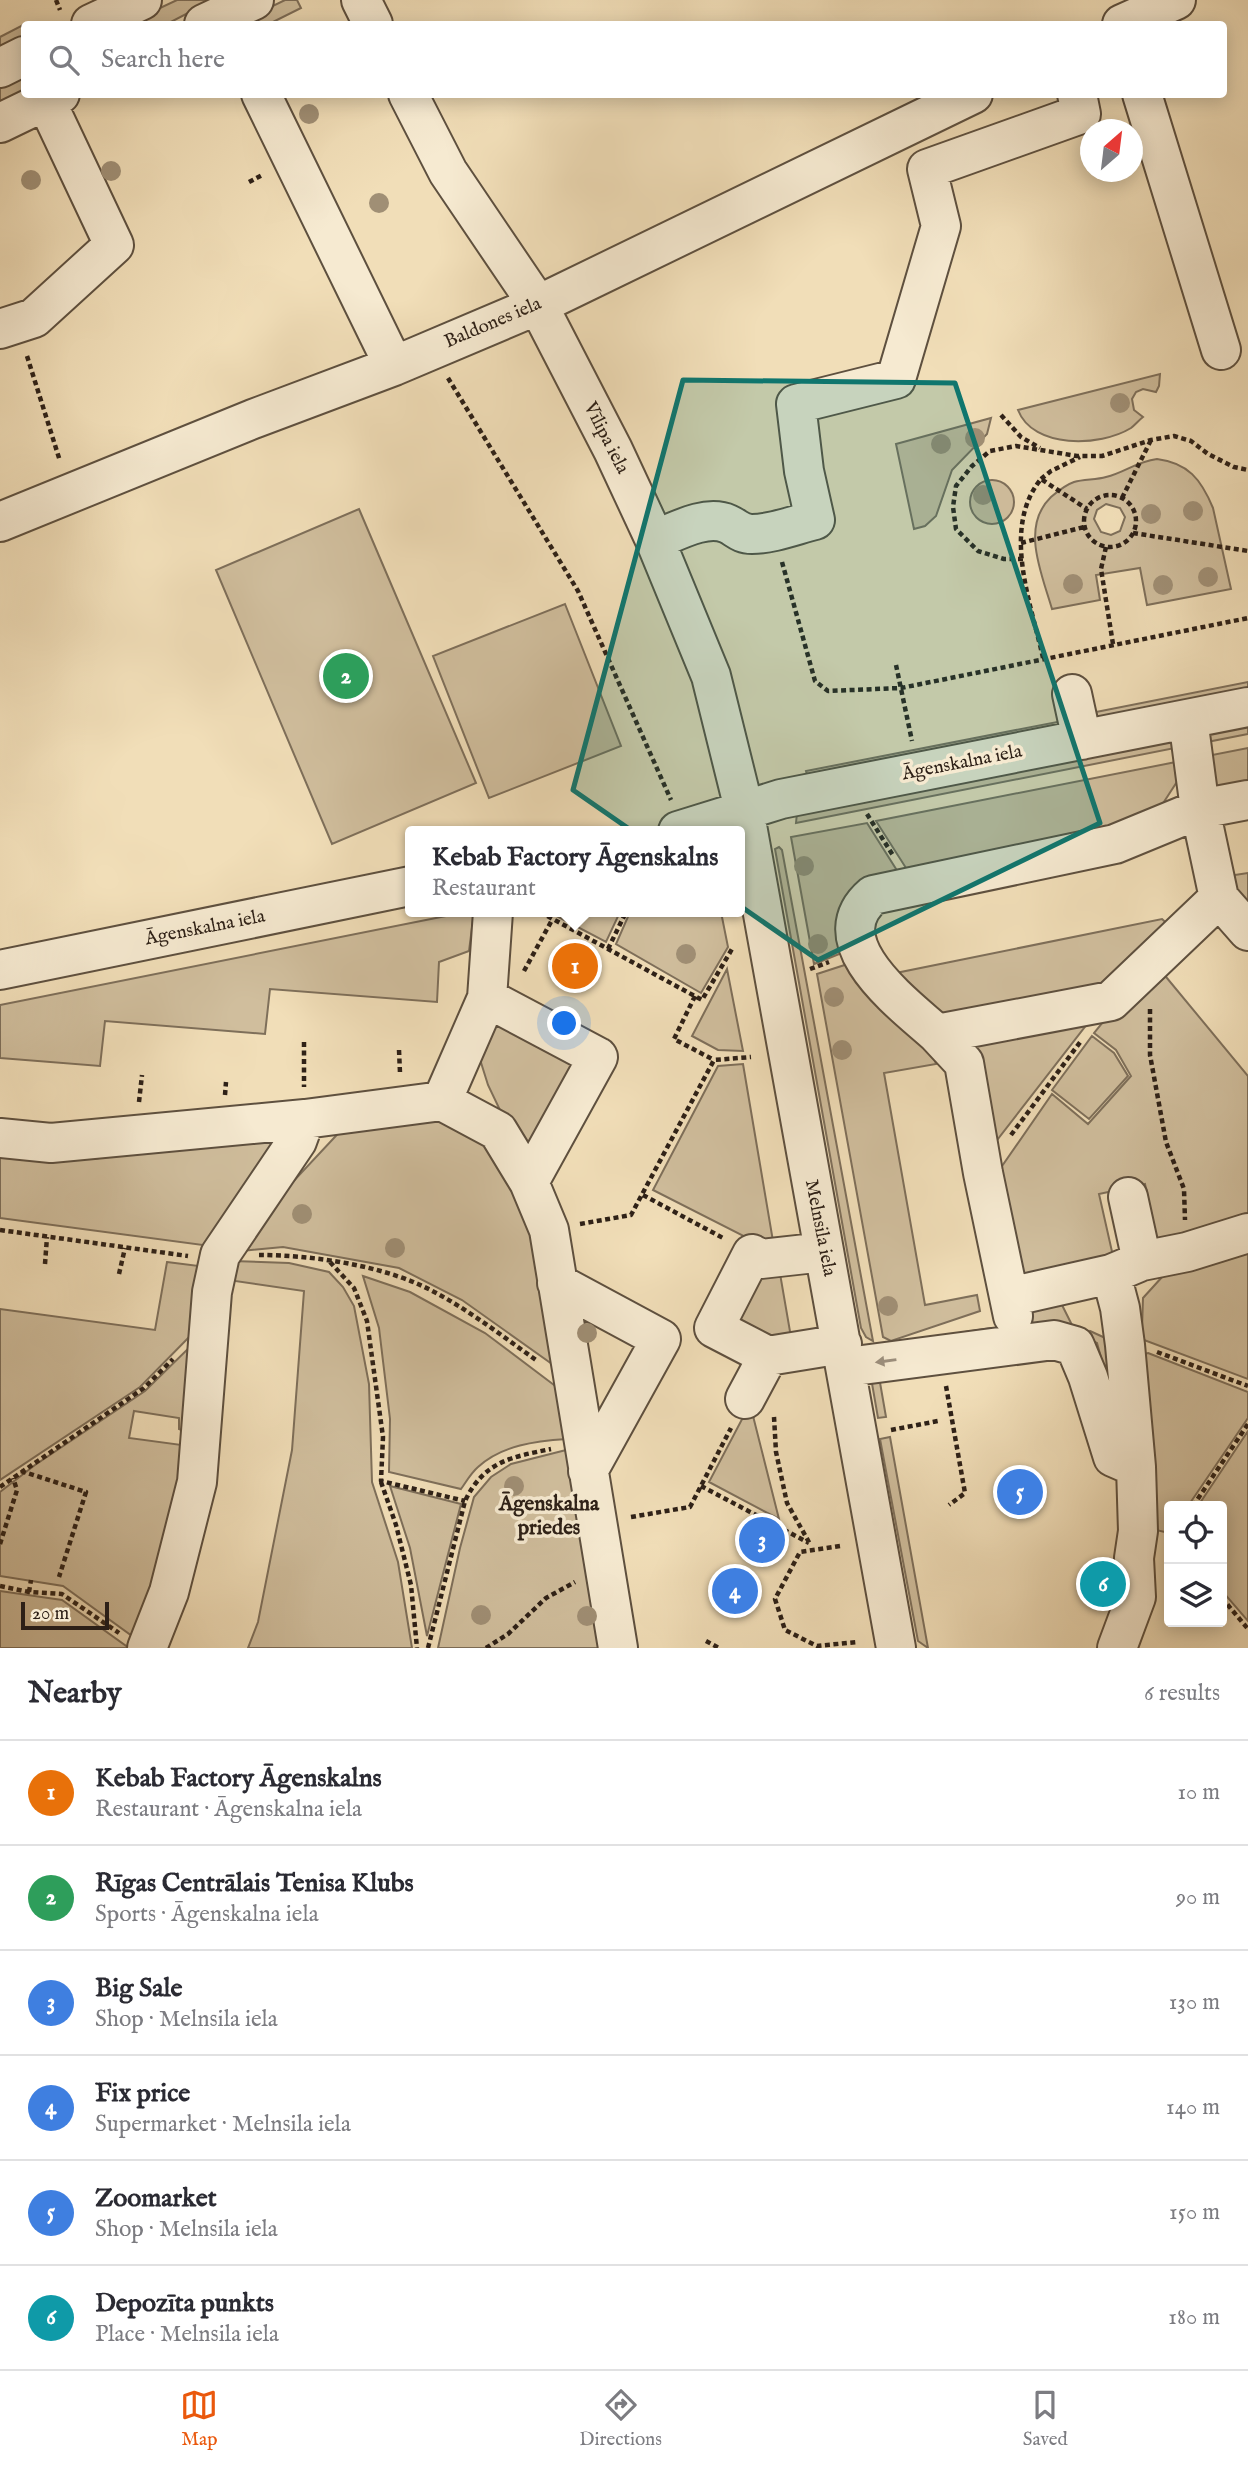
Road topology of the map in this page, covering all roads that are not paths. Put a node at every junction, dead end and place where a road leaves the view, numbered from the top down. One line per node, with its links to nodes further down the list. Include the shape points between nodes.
1 (142, 0): 5 (street)
2 (360, 0): 6 (street)
3 (1176, 0): 4 (street)
4 (1122, 15)
5 (97, 21)
6 (371, 21)
7 (21, 58): 8 (street)
8 (0, 68)
9 (53, 98): 15 (street); 17 (street, via 114,245 34,318)
10 (263, 98): 19 (street)
11 (410, 98): 16 (street, Vīlipa iela, via 447,172)
12 (966, 98): 16 (street, Baldones iela)
13 (1078, 98): 21 (street, via 1081,114 926,169 941,226 896,379 796,404 815,520 755,534 742,534 715,521)
14 (1143, 98): 18 (street)
15 (0, 123)
16 (538, 305): 19 (street, Baldones iela); 21 (street, Vīlipa iela)
17 (8, 326)
18 (1221, 350)
19 (394, 366): 20 (street, Baldones iela)
20 (0, 522)
21 (655, 540): 27 (street, Vīlipa iela, via 711,676)
22 (1072, 694): 25 (street)
23 (1248, 707): 24 (street, Āgenskalna iela)
24 (1188, 719): 25 (street, Āgenskalna iela); 28 (street)
25 (1082, 740): 27 (street, Āgenskalna iela)
26 (1248, 800): 28 (street)
27 (744, 809): 29 (street, Āgenskalna iela); 43 (street, Melnsila iela)
28 (1200, 809): 31 (street); 36 (street, via 1115,844 873,895 864,902 856,931 859,953 874,975)
29 (676, 819)
30 (405, 887): 34 (street, Āgenskalna iela)
31 (1219, 898): 33 (street); 36 (street, via 1111,1001)
32 (493, 917): 35 (street)
33 (1248, 931)
34 (0, 970)
35 (496, 1002): 37 (street); 40 (street, via 598,1057)
36 (937, 1034): 44 (street, via 964,1063 1011,1307)
37 (442, 1101): 38 (street); 40 (street, via 498,1131)
38 (305, 1119): 39 (street, via 51,1143); 49 (street, via 297,1141 220,1255 212,1292 197,1482 169,1592)
39 (0, 1138)
40 (529, 1182): 45 (street, via 548,1230)
41 (1128, 1197): 44 (street)
42 (1248, 1233): 44 (street)
43 (824, 1252): 46 (street, Melnsila iela); 46 (street, via 761,1259 752,1254 714,1328 757,1378)
44 (1127, 1268): 48 (street, via 1120,1308)
45 (557, 1283): 47 (street); 47 (street, via 660,1339)
46 (844, 1356): 48 (street, one-way to 46, via 1113,1457 1075,1346 1054,1340 926,1356); 51 (street, Melnsila iela)
47 (586, 1457): 50 (street)
48 (1136, 1466): 52 (street, via 1136,1597)
49 (139, 1644)
50 (618, 1648)
51 (896, 1648)
52 (1117, 1648)

